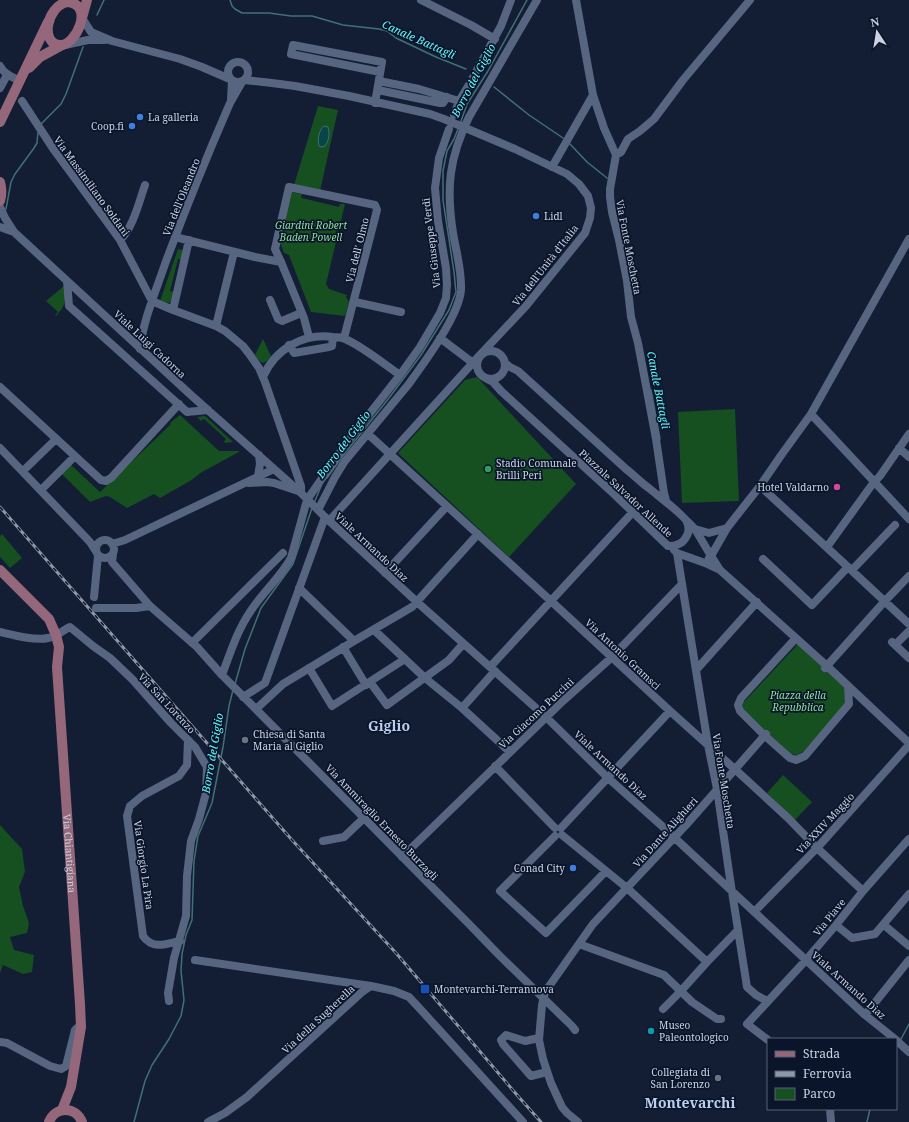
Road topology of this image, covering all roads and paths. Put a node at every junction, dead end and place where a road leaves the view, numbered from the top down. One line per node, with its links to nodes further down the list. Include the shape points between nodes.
1 (87, 0): 9 (main road); 10 (street, via 87,18)
2 (511, 0): 11 (street)
3 (537, 0): 63 (street, via 469,117 453,158 449,191 450,213 461,275 461,291 452,318)
4 (576, 0): 27 (street)
5 (750, 0): 36 (street, via 654,119 628,139 622,152)
6 (425, 1): 11 (street)
7 (61, 3): 8 (main road); 9 (main road, via 74,3 79,8)
8 (49, 18): 13 (main road, via 50,37 53,42); 20 (main road)
9 (82, 18): 10 (street, via 91,32); 13 (main road, via 75,35)
10 (97, 34): 12 (street)
11 (495, 38): 31 (street)
12 (112, 41): 13 (street, via 88,40); 16 (street)
13 (63, 45): 20 (main road, via 40,56)
14 (0, 66): 19 (street)
15 (230, 67): 16 (street); 17 (street, via 234,63 240,63); 21 (street, via 229,75)
16 (207, 69): 21 (street)
17 (248, 70): 22 (street, via 248,76); 24 (street)
18 (380, 72): 18 (street, via 382,62 293,45 291,54); 23 (street)
19 (7, 75): 20 (street); 25 (street)
20 (22, 77): 34 (main road)
21 (232, 80): 22 (street); 30 (street, Via dell'Oleandro)
22 (243, 81): 24 (street); 30 (street, Via dell'Oleandro)
23 (379, 81): 26 (street); 28 (street)
24 (272, 83): 32 (street, Via dell'Unità d'Italia)
25 (0, 88)
26 (378, 90): 28 (street, via 440,103); 32 (street)
27 (593, 95): 36 (street); 37 (street)
28 (447, 97): 31 (street)
29 (22, 101): 46 (street, Via Massimiliano Soldani, via 54,150)
30 (231, 101): 44 (street, Via dell'Oleandro)
31 (459, 101): 33 (street)
32 (375, 103): 37 (street, Via dell'Unità d'Italia, via 444,118)
33 (454, 115)
34 (0, 122)
35 (448, 132): 74 (street, Via Giuseppe Verdi, via 435,188 446,268 446,298 420,347)
36 (616, 155): 101 (street, Via Fonte Moschetta, via 610,189 611,205)
37 (552, 167): 58 (street, Via dell'Unità d'Italia, via 567,174 588,196 590,218 585,233 572,250)
38 (0, 182): 40 (main road)
39 (145, 185): 46 (street, via 130,225)
40 (0, 201)
41 (0, 206): 43 (street, Viale Luigi Cadorna)
42 (0, 227): 43 (street, Viale Luigi Cadorna)
43 (14, 232): 50 (street, Viale Luigi Cadorna)
44 (175, 237): 47 (street); 52 (street, Via dell'Oleandro)
45 (909, 239): 80 (street)
46 (120, 240): 52 (street, Via Massimiliano Soldani)
47 (189, 240): 48 (street); 54 (street)
48 (234, 252): 49 (street); 57 (street)
49 (281, 262): 53 (street, Via dell' Olmo, via 275,248 289,187 375,205 377,210); 56 (street)
50 (68, 282): 64 (street, Viale Luigi Cadorna); 78 (street, via 69,306)
51 (270, 300): 56 (street, via 280,320)
52 (152, 301): 54 (street); 59 (street, Via dell'Oleandro)
53 (355, 302): 55 (street); 62 (street, Via dell' Olmo)
54 (173, 310): 57 (street)
55 (401, 312)
56 (302, 313): 60 (street)
57 (216, 326): 72 (street, via 243,346)
58 (499, 335): 67 (street, Piazzale Salvador Allende); 68 (street, Via dell'Unità d'Italia)
59 (142, 336): 64 (street); 66 (street, Via dell'Oleandro)
60 (309, 337): 61 (street); 65 (street)
61 (333, 337): 62 (street); 65 (street, via 332,346 329,347 294,353)
62 (344, 338): 74 (street)
63 (440, 338): 69 (street); 81 (street, via 408,385)
64 (129, 339): 66 (street, Viale Luigi Cadorna)
65 (289, 345): 71 (street)
66 (140, 348): 79 (street, Viale Luigi Cadorna)
67 (500, 355): 68 (street, via 487,351); 70 (street, Piazzale Salvador Allende)
68 (479, 356): 69 (street, Via dell'Unità d'Italia); 76 (street, via 477,370)
69 (473, 363): 73 (street, Via dell'Unità d'Italia)
70 (505, 363): 76 (street, via 500,376); 101 (street, Piazzale Salvador Allende, via 518,371 626,469)
71 (269, 364): 72 (street); 75 (street)
72 (258, 365): 75 (street)
73 (463, 374): 76 (street); 86 (street, Via dell'Unità d'Italia)
74 (400, 375): 98 (street, Via Giuseppe Verdi)
75 (263, 376): 97 (street, via 297,476)
76 (485, 378): 104 (street, Piazzale Salvador Allende, via 493,382)
77 (0, 388): 83 (street)
78 (179, 404): 79 (street, via 187,412); 88 (street, via 106,481 101,480)
79 (208, 410): 87 (street, Viale Luigi Cadorna)
80 (811, 414): 94 (street); 96 (street)
81 (368, 434): 86 (street, Via Antonio Gramsci); 103 (street, via 335,477)
82 (909, 434): 85 (street)
83 (56, 439): 88 (street); 91 (street)
84 (0, 448): 91 (street)
85 (899, 448): 89 (street); 94 (street)
86 (390, 454): 102 (street, Via Antonio Gramsci); 105 (street, Via dell'Unità d'Italia)
87 (259, 455): 90 (street, Viale Luigi Cadorna); 92 (street)
88 (76, 456): 99 (street)
89 (909, 458)
90 (274, 469): 92 (street); 93 (street); 97 (street, Viale Luigi Cadorna)
91 (23, 471): 99 (street)
92 (258, 476): 95 (street)
93 (267, 482): 95 (street); 97 (street)
94 (874, 482): 106 (street); 115 (street)
95 (246, 483): 116 (street, via 125,540)
96 (760, 486): 109 (street); 115 (street)
97 (299, 489): 98 (street); 100 (street, Viale Armando Diaz)
98 (314, 489): 100 (street, Via Giuseppe Verdi)
99 (41, 490): 111 (street)
100 (307, 500): 103 (street, Viale Armando Diaz); 154 (street, Via Giuseppe Verdi, via 291,558 241,626)
101 (666, 501): 107 (street, Piazzale Salvador Allende)
102 (447, 506): 112 (street, Via Antonio Gramsci); 126 (street)
103 (318, 510): 105 (street, Viale Armando Diaz)
104 (632, 513): 114 (street, Piazzale Salvador Allende); 131 (street)
105 (327, 519): 126 (street, Viale Armando Diaz); 129 (street)
106 (909, 519)
107 (687, 521): 110 (street); 114 (street, Piazzale Salvador Allende, via 689,532 684,541 675,546)
108 (895, 525): 123 (street)
109 (727, 528): 110 (street, via 709,533); 120 (street)
110 (695, 529): 120 (street)
111 (83, 534): 113 (street); 117 (street)
112 (478, 534): 131 (street, Via Antonio Gramsci); 132 (street)
113 (102, 540): 116 (street, via 107,540); 117 (street, via 97,544)
114 (668, 546): 118 (street)
115 (827, 547): 123 (street)
116 (113, 549): 117 (street, via 109,558 103,558); 135 (street, Via Ammiraglio Ernesto Burzagli, via 112,562)
117 (97, 553): 130 (street)
118 (677, 553): 122 (street); 128 (street, Via Fonte Moschetta)
119 (283, 554): 144 (street)
120 (711, 556): 122 (street); 125 (street)
121 (763, 559): 123 (street, via 812,605)
122 (705, 563): 125 (street)
123 (850, 568): 134 (street)
124 (0, 570): 141 (main road, Via Chiantigiana, via 49,619)
125 (720, 570): 133 (street)
126 (385, 573): 132 (street, Viale Armando Diaz)
127 (909, 576): 134 (street)
128 (682, 584): 147 (street, Via Giacomo Puccini); 153 (street, Via Fonte Moschetta)
129 (299, 588): 143 (street); 158 (street, via 265,683)
130 (94, 597)
131 (551, 601): 147 (street, Via Antonio Gramsci); 152 (street)
132 (417, 602): 138 (street); 145 (street, Viale Armando Diaz)
133 (757, 602): 142 (street); 153 (street)
134 (884, 602): 137 (street); 150 (street)
135 (150, 606): 136 (street); 144 (street, Via Ammiraglio Ernesto Burzagli)
136 (96, 608)
137 (909, 624)
138 (374, 630): 143 (street); 149 (street)
139 (909, 631): 148 (street, via 894,644)
140 (0, 632): 141 (street, via 39,639)
141 (56, 635): 164 (street, Via San Lorenzo, via 70,627 110,658); 203 (main road, Via Chiantigiana, via 59,647 57,666)
142 (796, 638): 150 (street); 163 (street, via 741,698 738,705 740,711)
143 (354, 640): 146 (street)
144 (192, 643): 154 (street, Via Ammiraglio Ernesto Burzagli)
145 (463, 644): 152 (street, Viale Armando Diaz); 155 (street, via 449,660)
146 (343, 647): 151 (street); 156 (street)
147 (611, 658): 161 (street, Via Antonio Gramsci); 162 (street, Via Giacomo Puccini)
148 (909, 658)
149 (405, 659): 155 (street); 156 (street)
150 (826, 667): 157 (street)
151 (309, 668): 156 (street, via 332,706); 160 (street, via 283,684)
152 (492, 669): 159 (street); 162 (street, Viale Armando Diaz)
153 (696, 670): 166 (street, Via Fonte Moschetta)
154 (222, 675): 158 (street, Via Ammiraglio Ernesto Burzagli)
155 (425, 678): 156 (street, via 387,705); 159 (street)
156 (368, 683)
157 (848, 686): 163 (street, via 849,704 805,756 796,760 790,758); 165 (street)
158 (242, 695): 160 (street, Via Ammiraglio Ernesto Burzagli)
159 (462, 708): 167 (street)
160 (256, 710): 172 (street, Via Ammiraglio Ernesto Burzagli)
161 (670, 711): 166 (street, Via Antonio Gramsci); 170 (street)
162 (546, 717): 167 (street, Via Giacomo Puccini); 170 (street, Viale Armando Diaz)
163 (765, 734): 169 (street, Via Dante Alighieri)
164 (188, 740): 188 (street, Via San Lorenzo, via 207,767 206,794 191,841 186,916); 188 (street, Via Giorgio La Pira, via 187,765 179,776 142,796 130,806 127,816 144,936 147,941 159,946)
165 (909, 744): 177 (street, Via XXIV Maggio)
166 (708, 745): 169 (street, Via Antonio Gramsci); 171 (street, Via Fonte Moschetta)
167 (510, 752): 168 (street, Via Giacomo Puccini)
168 (495, 766): 173 (street); 178 (street, Via Giacomo Puccini)
169 (734, 768): 171 (street, Via Dante Alighieri); 177 (street, Via Antonio Gramsci)
170 (607, 777): 173 (street); 174 (street, Viale Armando Diaz)
171 (717, 789): 174 (street, Via Dante Alighieri); 181 (street, Via Fonte Moschetta)
172 (364, 818): 176 (street, via 344,837); 178 (street, Via Ammiraglio Ernesto Burzagli)
173 (558, 832): 179 (street); 179 (street, via 500,891 546,933)
174 (674, 837): 180 (street, Via Dante Alighieri); 181 (street, Viale Armando Diaz)
175 (909, 839): 182 (street, Via Piave)
176 (323, 841)
177 (817, 848): 182 (street, Via Antonio Gramsci); 184 (street, Via XXIV Maggio)
178 (402, 857): 197 (street, Via Ammiraglio Ernesto Burzagli)
179 (606, 871): 180 (street)
180 (626, 888): 189 (street, Via Dante Alighieri, via 593,924); 194 (street)
181 (731, 890): 184 (street, Viale Armando Diaz); 187 (street, Via Fonte Moschetta)
182 (863, 891): 185 (street, Via Piave)
183 (909, 894): 186 (street)
184 (754, 912): 192 (street, Viale Armando Diaz)
185 (836, 925): 186 (street, via 852,938 875,934); 192 (street, Via Piave)
186 (884, 925): 190 (street)
187 (738, 930): 194 (street); 199 (street, Via Fonte Moschetta, via 747,987)
188 (180, 941): 198 (street, Via San Lorenzo, via 174,958)
189 (579, 944): 196 (street, via 664,975); 197 (street, Via Dante Alighieri)
190 (909, 946)
191 (195, 960): 195 (street)
192 (806, 960): 199 (street, Via Piave); 201 (street, Viale Armando Diaz)
193 (909, 960): 201 (street)
194 (706, 962): 196 (street)
195 (371, 986): 218 (street, Via della Sugherella, via 247,1097); 219 (street, Via della Sugherella, via 409,997)
196 (680, 992): 200 (street); 202 (street, via 717,1019)
197 (543, 998): 204 (street, Via Ammiraglio Ernesto Burzagli); 205 (street)
198 (169, 1001)
199 (767, 1001): 207 (street, Via Piave, via 747,1024)
200 (663, 1009)
201 (865, 1015): 206 (street, Viale Armando Diaz)
202 (721, 1018)
203 (81, 1027): 209 (street, via 75,1030 66,1066 61,1069); 212 (main road, Via Chiantigiana)
204 (575, 1030)
205 (539, 1038): 211 (street); 211 (street, via 525,1041 506,1035 500,1040 530,1076)
206 (894, 1038)
207 (767, 1039)
208 (897, 1041): 210 (street, Viale Armando Diaz)
209 (0, 1042)
210 (908, 1051)
211 (547, 1072): 220 (street, via 562,1107)
212 (71, 1087): 213 (main road, Via Chiantigiana); 215 (main road, Via Chiantigiana)
213 (62, 1110): 215 (main road); 216 (main road, Via Chiantigiana, via 53,1115)
214 (830, 1110): 221 (street)
215 (75, 1112): 217 (main road, Via Chiantigiana)
216 (49, 1122)
217 (82, 1122)
218 (208, 1122)
219 (523, 1122)
220 (578, 1122)
221 (831, 1122)

